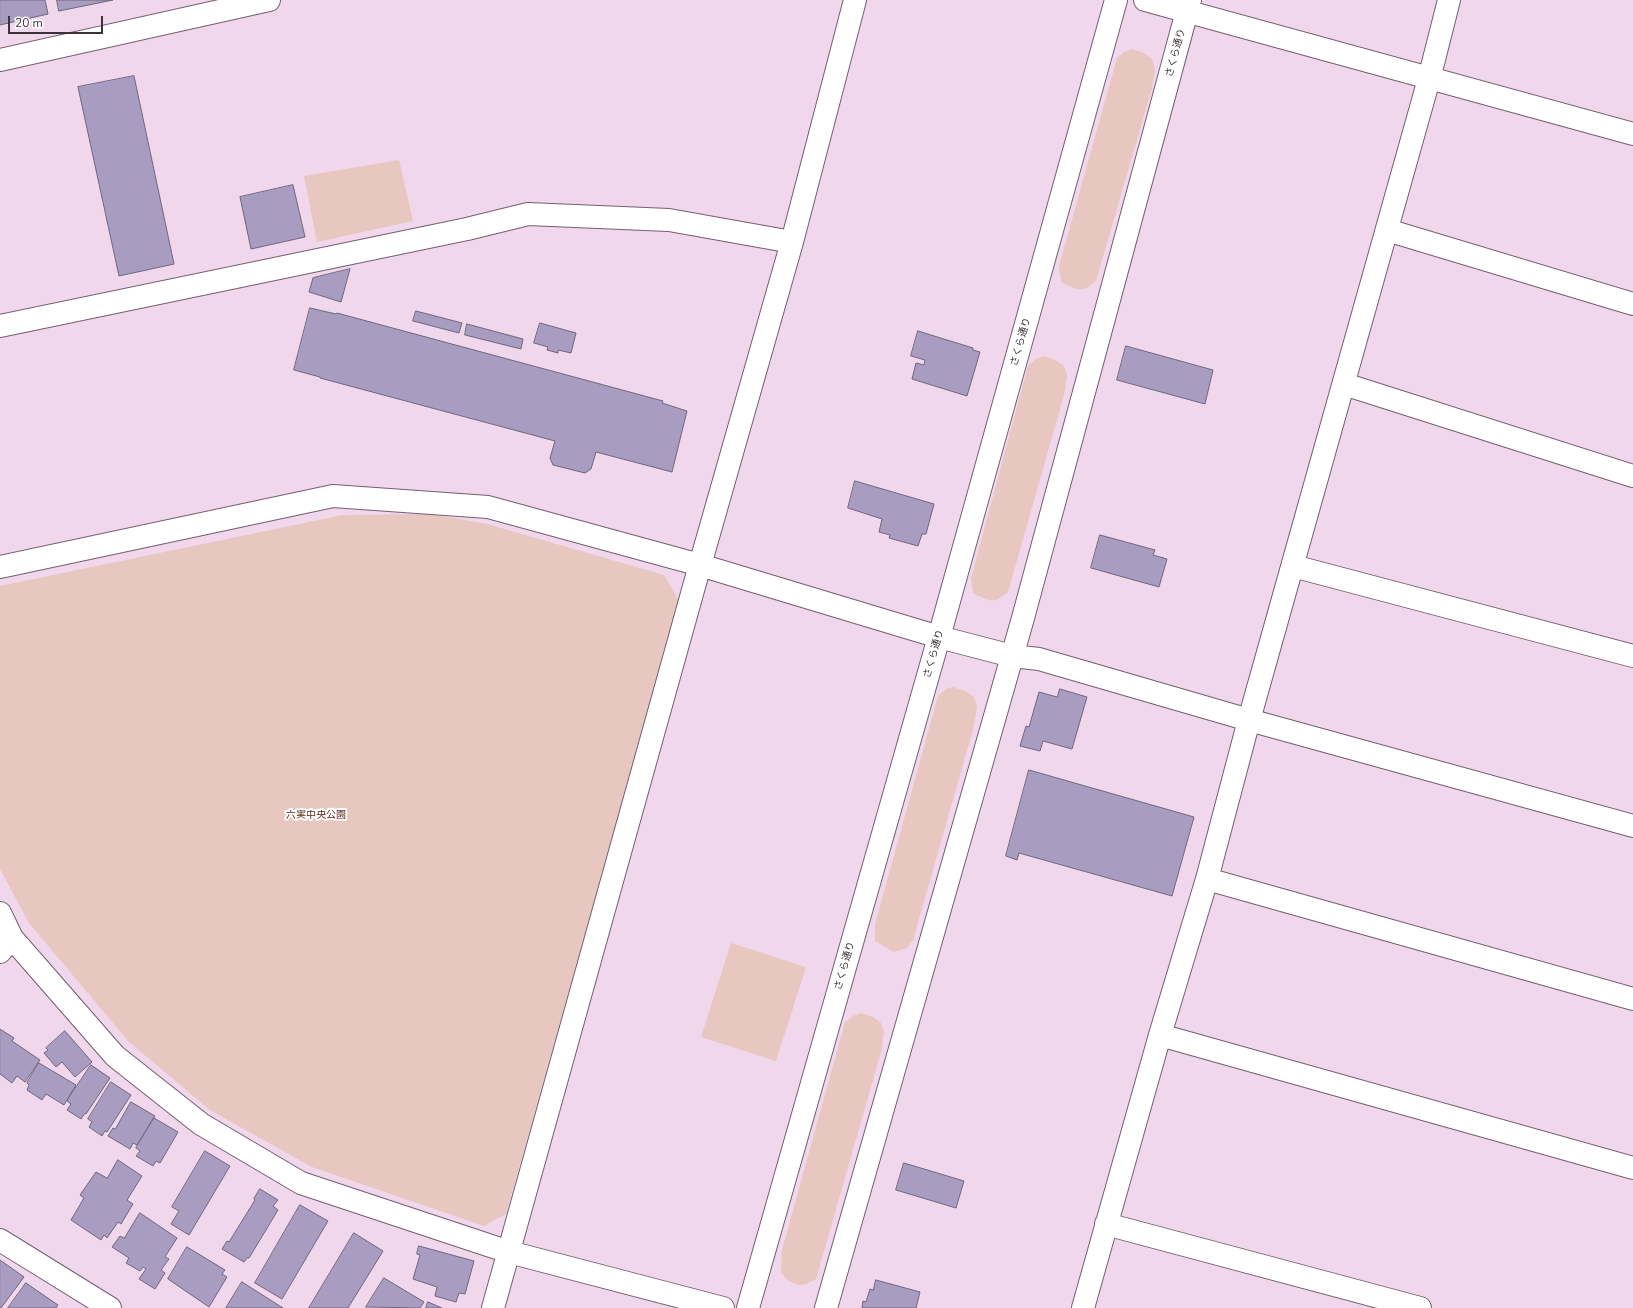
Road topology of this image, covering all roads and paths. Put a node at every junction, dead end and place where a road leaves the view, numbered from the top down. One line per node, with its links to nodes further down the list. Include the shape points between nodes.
1 (269, 0): 7 (street)
2 (855, 0): 11 (street)
3 (1116, 0): 19 (street, さくら通り)
4 (1145, 0): 6 (street)
5 (1449, 0): 8 (street)
6 (1188, 6): 8 (street); 20 (street, さくら通り)
7 (0, 60)
8 (1429, 79): 9 (street); 10 (street)
9 (1633, 134)
10 (1387, 230): 12 (street); 14 (street)
11 (792, 242): 13 (street, via 669,220 528,214 467,229); 16 (street)
12 (1633, 304)
13 (0, 326)
14 (1344, 384): 15 (street); 17 (street)
15 (1633, 476)
16 (700, 565): 18 (street, via 488,507 333,496); 19 (street); 32 (street)
17 (1293, 566): 21 (street); 22 (street)
18 (0, 568)
19 (939, 637): 20 (street); 36 (street, さくら通り)
20 (1012, 656): 22 (street, via 1039,659); 37 (street, さくら通り)
21 (1633, 656)
22 (1250, 720): 23 (street); 24 (street)
23 (1633, 826)
24 (1207, 879): 27 (street); 28 (street)
25 (0, 913): 26 (street)
26 (6, 945): 32 (street, via 115,1056 201,1124 301,1183)
27 (1633, 999)
28 (1160, 1035): 29 (street); 30 (street)
29 (1633, 1168)
30 (1106, 1224): 38 (street); 39 (street)
31 (0, 1240): 33 (street)
32 (509, 1252): 34 (street); 35 (street)
33 (110, 1308)
34 (493, 1308)
35 (723, 1308)
36 (748, 1308)
37 (826, 1308)
38 (1082, 1308)
39 (1420, 1308)

